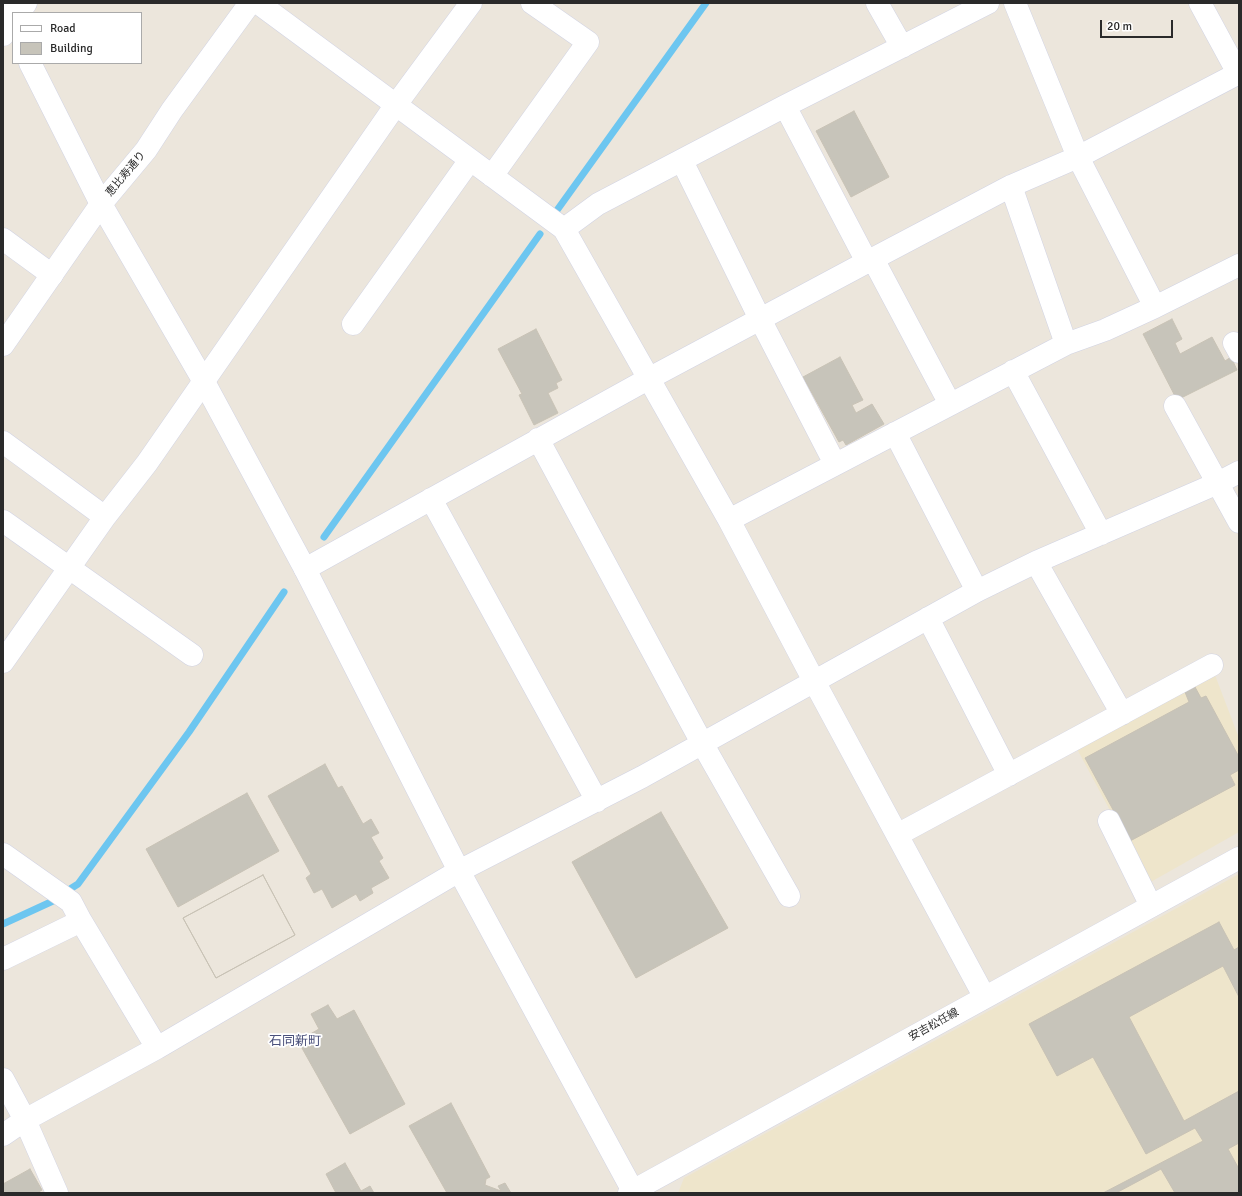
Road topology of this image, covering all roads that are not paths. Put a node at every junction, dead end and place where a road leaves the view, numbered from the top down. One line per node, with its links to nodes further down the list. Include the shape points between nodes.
1 (8, 3): 12 (street)
2 (26, 3): 11 (street)
3 (250, 3): 25 (street, 恵比寿通り, via 146,150)
4 (258, 3): 18 (street)
5 (471, 3): 18 (street)
6 (532, 3): 23 (street, via 588,42)
7 (877, 3): 15 (street)
8 (988, 3): 15 (street)
9 (1015, 3): 20 (street)
10 (1200, 3): 17 (street)
11 (20, 12)
12 (12, 18)
13 (12, 23): 14 (street)
14 (3, 35)
15 (902, 47): 19 (street)
16 (31, 64): 25 (street)
17 (1239, 74): 20 (street)
18 (395, 106): 21 (street); 38 (street)
19 (785, 106): 22 (street); 28 (street)
20 (1078, 157): 24 (street); 31 (street)
21 (470, 160): 23 (street); 33 (street)
22 (682, 161): 26 (street, via 598,204); 32 (street)
23 (492, 176): 26 (street)
24 (1011, 186): 28 (street); 35 (street)
25 (101, 204): 30 (street, 恵比寿通り); 38 (street)
26 (564, 229): 37 (street)
27 (3, 240): 30 (street)
28 (870, 260): 32 (street); 39 (street)
29 (1239, 265): 31 (street)
30 (52, 275): 34 (street, 恵比寿通り)
31 (1155, 307): 35 (street, via 1105,330)
32 (760, 319): 37 (street); 44 (street)
33 (353, 324)
34 (3, 344)
35 (1066, 344): 36 (street)
36 (1013, 371): 39 (street); 52 (street)
37 (648, 379): 42 (street); 49 (street)
38 (203, 380): 48 (street, via 147,463); 55 (street)
39 (950, 404): 41 (street)
40 (1175, 406): 46 (street)
41 (895, 433): 44 (street); 56 (street)
42 (538, 439): 47 (street); 63 (street)
43 (3, 442): 48 (street)
44 (835, 464): 49 (street)
45 (1239, 472): 46 (street)
46 (1218, 483): 51 (street); 52 (street)
47 (431, 499): 55 (street); 65 (street)
48 (105, 517): 54 (street)
49 (729, 520): 61 (street)
50 (3, 521): 54 (street)
51 (1239, 522)
52 (1101, 534): 53 (street)
53 (1036, 562): 56 (street); 62 (street)
54 (69, 567): 58 (street); 59 (street)
55 (305, 569): 70 (street)
56 (977, 591): 57 (street)
57 (928, 618): 61 (street); 64 (street)
58 (192, 655)
59 (3, 662)
60 (1212, 665): 62 (street)
61 (814, 681): 63 (street); 67 (street)
62 (1122, 714): 64 (street)
63 (702, 743): 65 (street); 71 (street)
64 (1009, 775): 67 (street)
65 (597, 801): 70 (street)
66 (1109, 821): 72 (street)
67 (897, 835): 75 (street)
68 (3, 854): 73 (street, via 71,902)
69 (1239, 858): 72 (street, 安吉松任線)
70 (459, 871): 76 (street); 80 (street)
71 (789, 896)
72 (1151, 906): 75 (street, 安吉松任線)
73 (81, 920): 74 (street); 76 (street)
74 (3, 959)
75 (984, 996): 80 (street, 安吉松任線)
76 (158, 1048): 78 (street)
77 (3, 1079): 78 (street)
78 (24, 1120): 79 (street); 81 (street)
79 (3, 1135)
80 (632, 1192)
81 (57, 1193)

